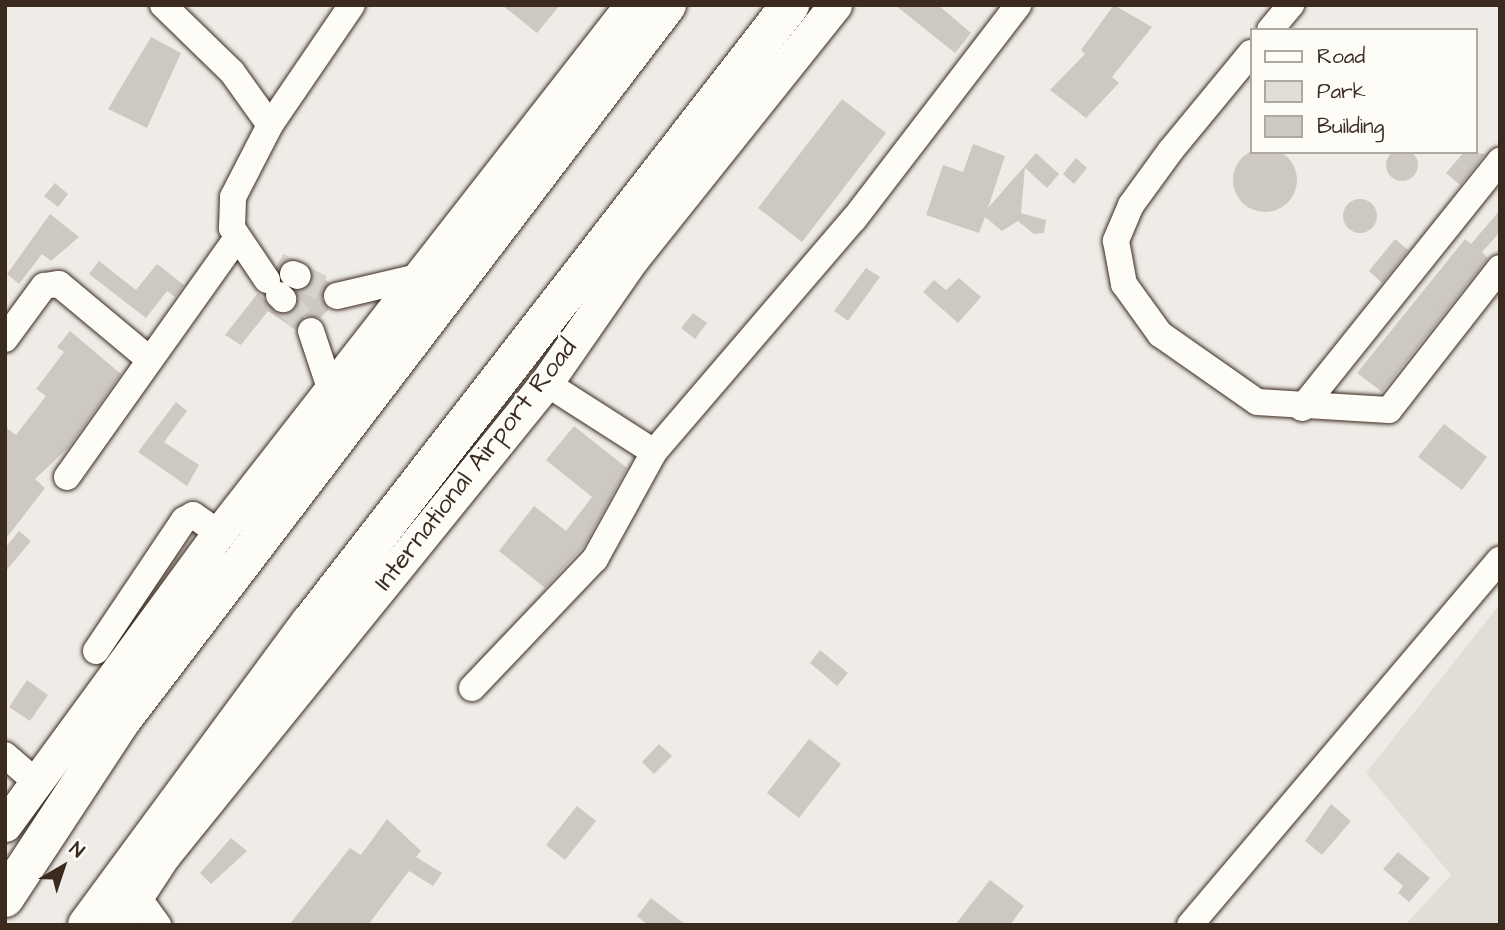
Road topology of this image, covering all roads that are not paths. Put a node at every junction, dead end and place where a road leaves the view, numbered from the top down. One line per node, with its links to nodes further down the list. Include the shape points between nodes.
1 (163, 5): 11 (lane, via 232,72)
2 (352, 5): 11 (lane)
3 (631, 5): 13 (main road)
4 (667, 5): 13 (highway)
5 (790, 5): 20 (highway, International Airport Road)
6 (835, 5): 15 (main road, International Airport Road)
7 (1018, 5): 27 (lane, via 854,219)
8 (1291, 5): 9 (lane)
9 (1272, 28)
10 (1250, 54): 26 (lane, via 1131,205 1116,241 1124,284 1160,334 1257,402)
11 (270, 125): 14 (lane, via 233,197)
12 (1500, 161): 26 (lane)
13 (504, 192): 17 (main road); 37 (highway, via 122,720)
14 (236, 239): 18 (lane); 23 (lane)
15 (634, 258): 20 (main road); 24 (main road, International Airport Road)
16 (1500, 268): 26 (lane, via 1389,410)
17 (414, 278): 19 (lane); 25 (main road)
18 (283, 281)
19 (337, 296)
20 (559, 309): 38 (highway, International Airport Road, via 302,634)
21 (311, 331): 25 (lane)
22 (5, 339): 23 (lane, via 44,286 59,284)
23 (149, 359): 28 (lane)
24 (546, 383): 27 (lane); 36 (main road, International Airport Road)
25 (330, 387): 29 (main road)
26 (1302, 408)
27 (654, 452): 32 (lane, via 595,559)
28 (67, 477)
29 (219, 533): 31 (lane, via 192,515 184,520); 34 (main road)
30 (1500, 560): 41 (lane)
31 (96, 650)
32 (472, 688)
33 (5, 755): 34 (lane)
34 (35, 781): 35 (main road)
35 (5, 825)
36 (137, 896): 39 (main road, International Airport Road); 40 (lane)
37 (5, 898)
38 (87, 925)
39 (118, 925)
40 (158, 925)
41 (1190, 925)

